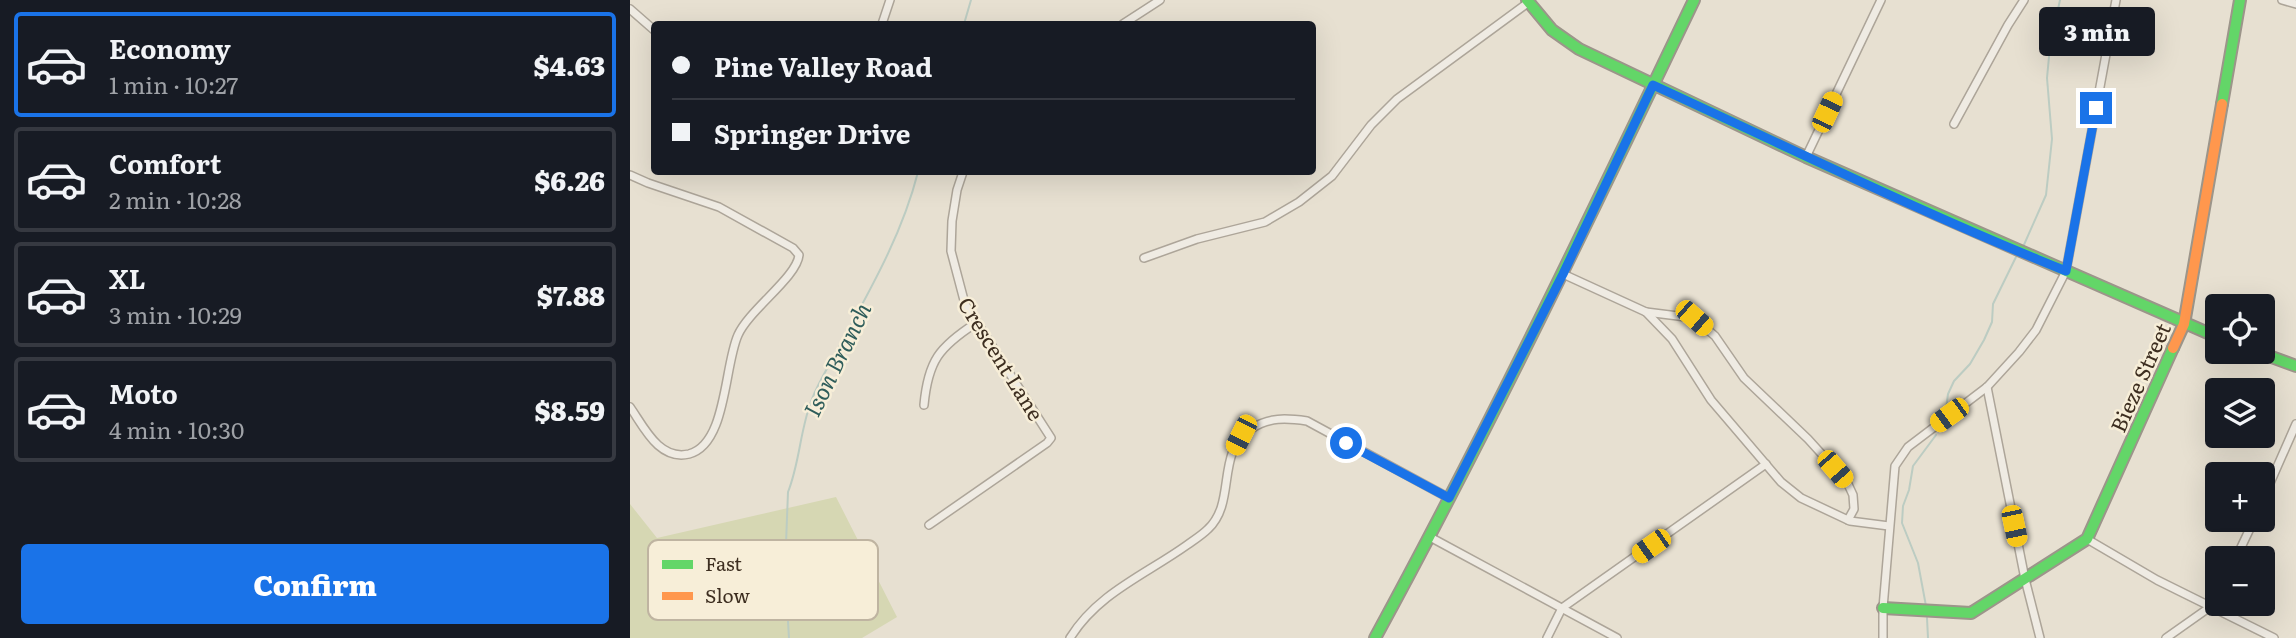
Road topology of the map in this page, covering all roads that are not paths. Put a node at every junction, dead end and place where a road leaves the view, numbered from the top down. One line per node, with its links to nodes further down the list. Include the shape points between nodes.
1 (878, 0): 9 (street)
2 (1160, 0): 14 (street)
3 (1694, 0): 16 (street)
4 (1881, 0): 18 (street)
5 (2024, 0): 17 (street)
6 (2116, 0): 22 (street)
7 (2240, 0): 26 (street, Bieze Street)
8 (2282, 0): 11 (street)
9 (889, 1): 13 (street)
10 (1528, 1): 16 (street, via 1552,30 1579,49); 21 (street, via 1397,99 1332,176 1299,202 1265,222)
11 (2296, 4)
12 (630, 9): 15 (street)
13 (883, 21)
14 (1128, 21)
15 (651, 27)
16 (1653, 85): 18 (street); 23 (street)
17 (1954, 124)
18 (1806, 157): 22 (street)
19 (630, 174): 32 (street, via 738,216 799,255 794,268 738,335 716,426 705,444 684,455 661,449)
20 (962, 175): 25 (street, Crescent Lane, via 951,251 965,304)
21 (1144, 258)
22 (2066, 271): 26 (street); 30 (street, via 2036,330)
23 (1563, 274): 24 (street); 36 (street)
24 (1646, 312): 34 (street, via 1672,339 1711,400); 37 (street, via 1694,318 1716,337 1744,379 1847,482 1854,509)
25 (976, 323): 31 (street, via 940,350 926,381); 38 (street, Crescent Lane, via 1051,438)
26 (2184, 324): 27 (street); 41 (street, Bieze Street)
27 (2205, 332)
28 (2275, 358): 29 (street)
29 (2296, 366)
30 (1987, 387): 39 (street, via 1900,457 1892,477); 42 (street)
31 (924, 405)
32 (630, 407)
33 (2296, 424): 35 (street)
34 (1766, 464): 37 (street, via 1801,498); 44 (street)
35 (2275, 472)
36 (1449, 498): 40 (street); 48 (street, via 1307,421 1283,418 1261,422 1241,435 1229,460 1224,501 1210,528 1096,605)
37 (1847, 520): 39 (street)
38 (929, 525)
39 (1889, 526): 45 (street)
40 (1430, 537): 44 (street); 49 (street)
41 (2087, 539): 42 (street); 43 (street)
42 (2025, 579): 45 (street, via 1971,613); 53 (street)
43 (2205, 604)
44 (1562, 608): 50 (street); 51 (street)
45 (1883, 608): 52 (street)
46 (2205, 611): 54 (street)
47 (2229, 616): 55 (street)
48 (1070, 638)
49 (1375, 638)
50 (1547, 638)
51 (1617, 638)
52 (1883, 638)
53 (2040, 638)
54 (2166, 638)
55 (2274, 638)

